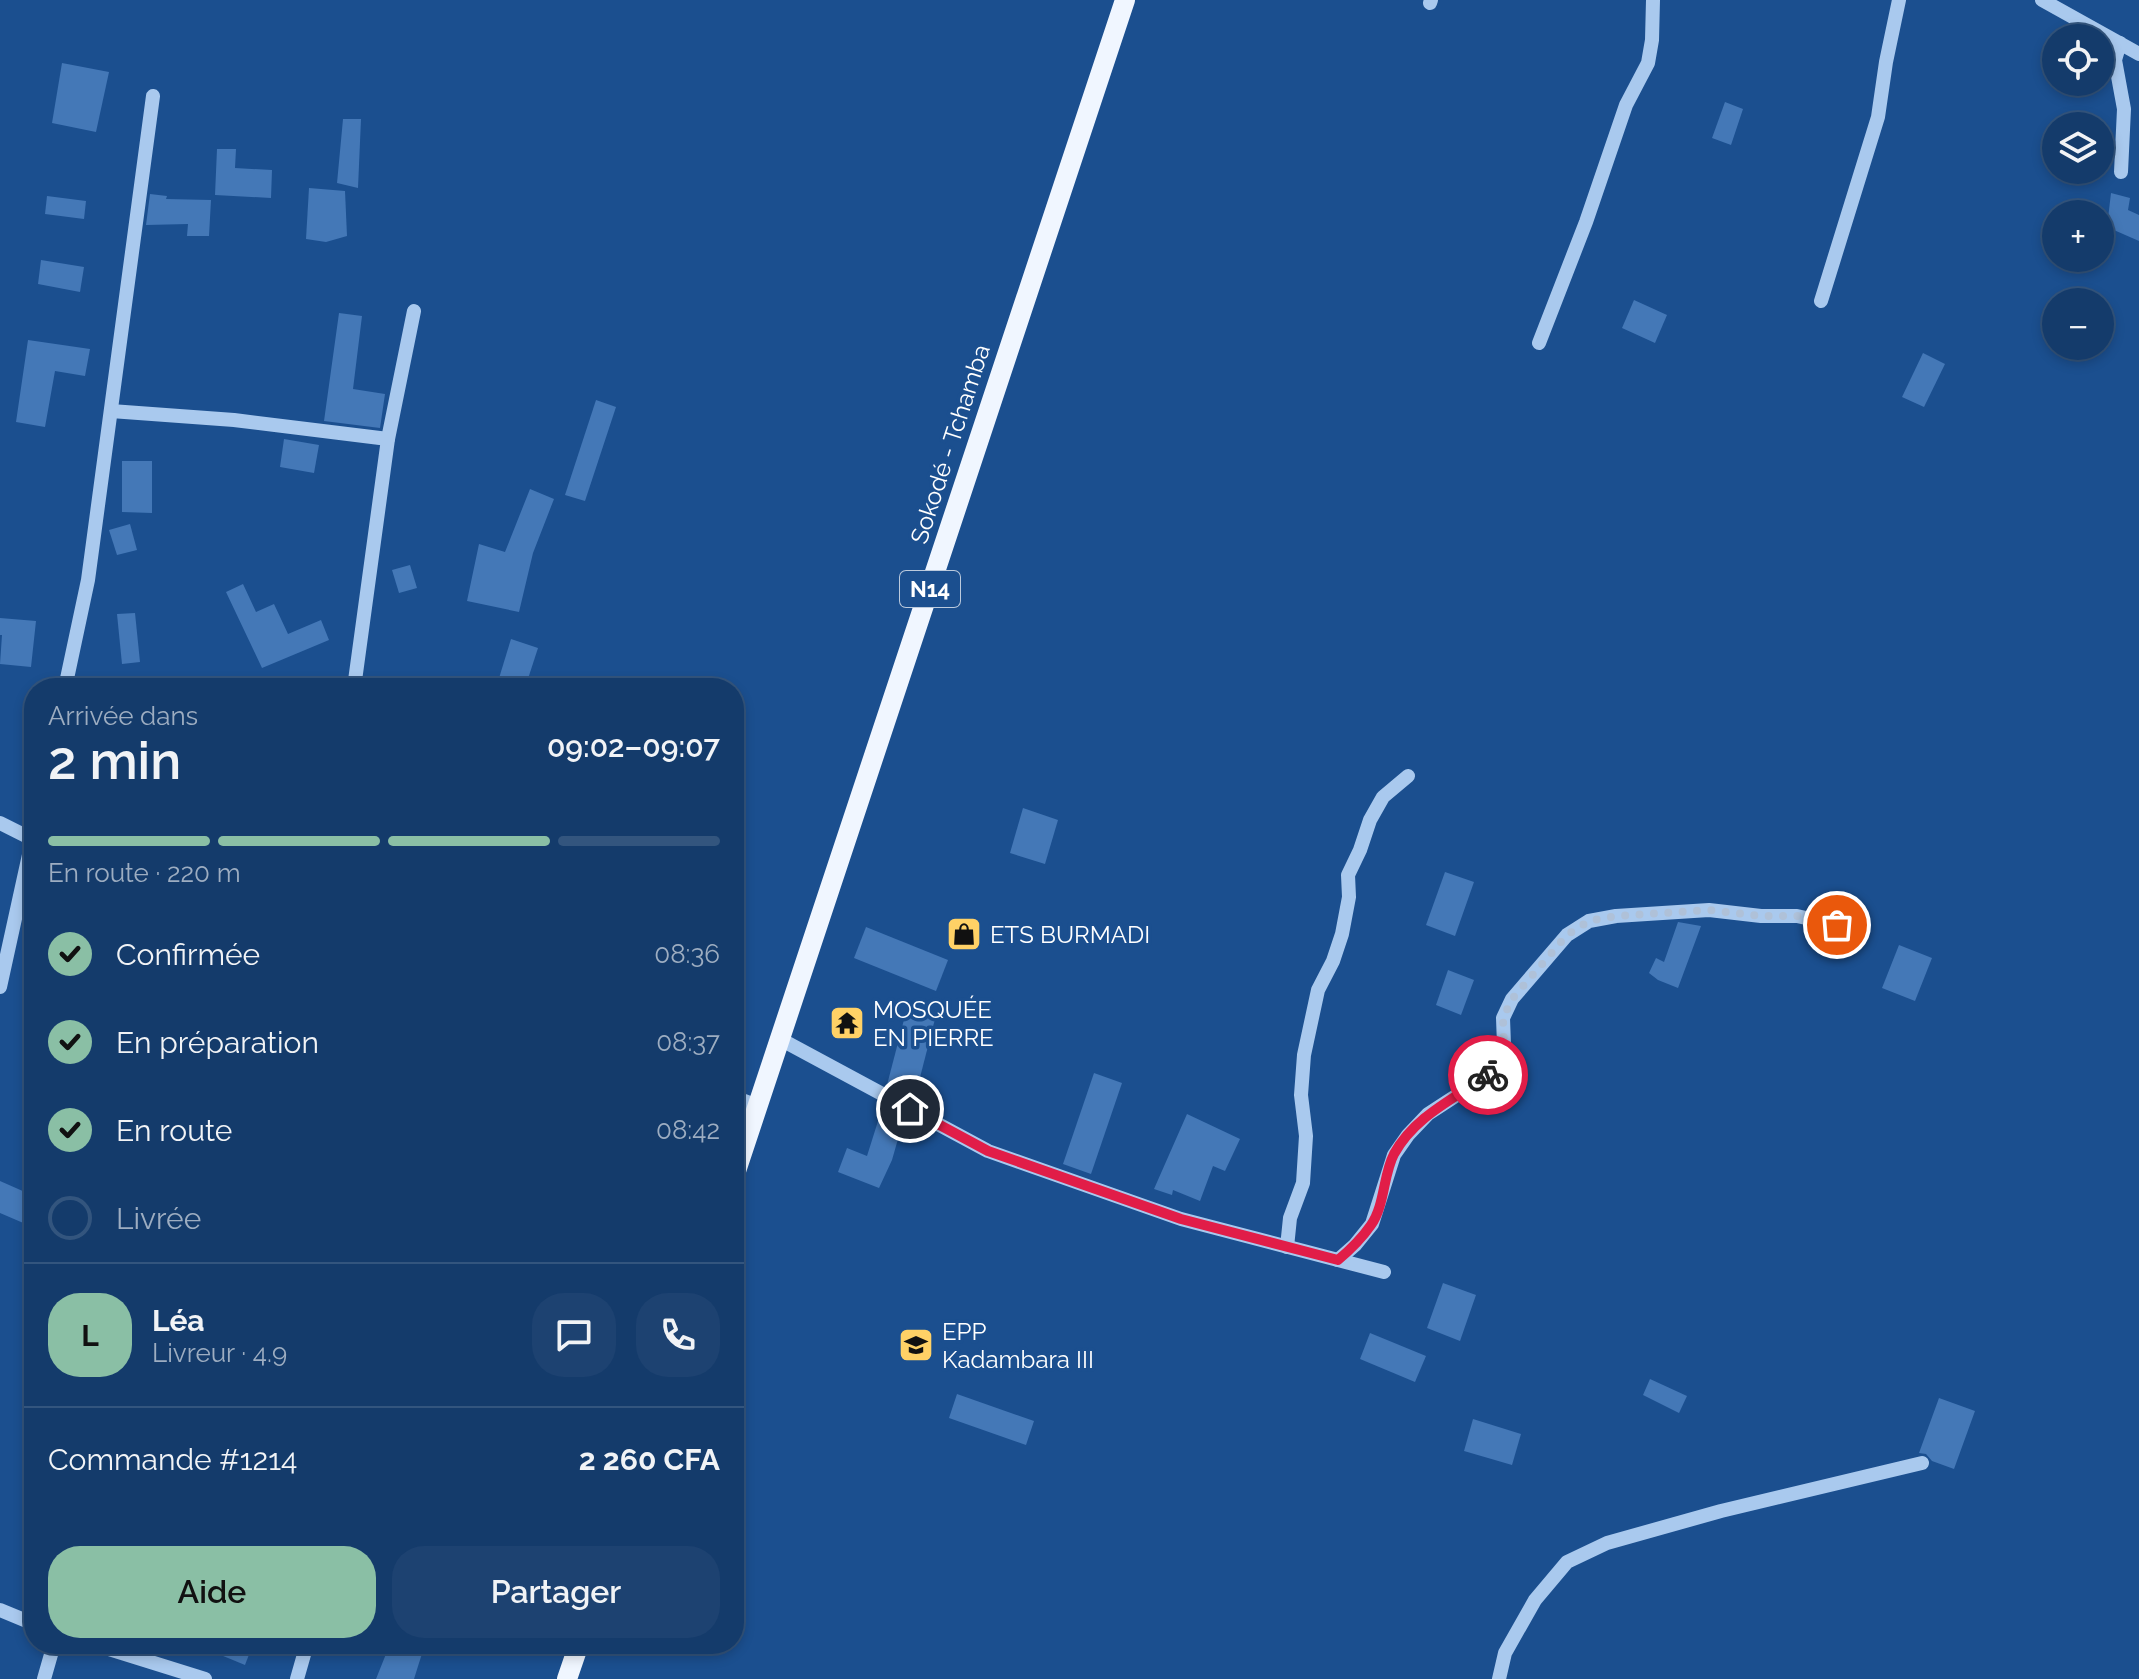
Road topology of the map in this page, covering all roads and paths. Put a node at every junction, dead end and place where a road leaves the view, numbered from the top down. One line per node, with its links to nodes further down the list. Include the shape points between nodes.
1 (1125, 0): 22 (main road, Sokodé - Tchamba / N14)
2 (1653, 0): 11 (street, via 1648,63 1626,105)
3 (1899, 0): 9 (street, via 1878,117)
4 (2042, 0): 5 (street)
5 (2120, 43): 6 (street); 8 (street, via 2115,60 2124,109)
6 (2139, 54)
7 (153, 96): 12 (street)
8 (2121, 172)
9 (1821, 301)
10 (414, 311): 13 (street)
11 (1539, 343)
12 (111, 411): 13 (street); 14 (street, via 88,580)
13 (388, 439): 15 (street)
14 (67, 678)
15 (355, 678)
16 (1408, 776): 26 (street, via 1383,797 1370,820 1348,875 1342,934 1318,990 1304,1055 1303,1183 1290,1218)
17 (0, 823): 18 (street)
18 (24, 833)
19 (24, 878): 21 (street)
20 (1837, 925): 27 (street, via 1797,916 1709,910 1616,916 1589,921 1567,935 1512,999 1503,1018 1504,1045 1494,1071 1428,1114 1408,1135 1394,1155 1372,1224)
21 (0, 987)
22 (780, 1039): 24 (main road, Sokodé - Tchamba / N14); 26 (street, via 988,1151 1181,1219)
23 (744, 1101): 24 (street)
24 (758, 1106): 25 (main road, Sokodé - Tchamba / N14)
25 (744, 1147)
26 (1287, 1247): 27 (street)
27 (1338, 1260): 28 (street)
28 (1384, 1272)
29 (1922, 1463): 40 (street, via 1721,1511 1607,1543 1567,1562 1535,1600 1505,1653)
30 (0, 1610): 31 (street)
31 (24, 1620)
32 (51, 1654): 36 (street)
33 (131, 1654): 37 (street)
34 (304, 1654): 38 (street)
35 (576, 1654): 39 (main road)
36 (44, 1679)
37 (205, 1679)
38 (297, 1679)
39 (567, 1679)
40 (1499, 1679)

